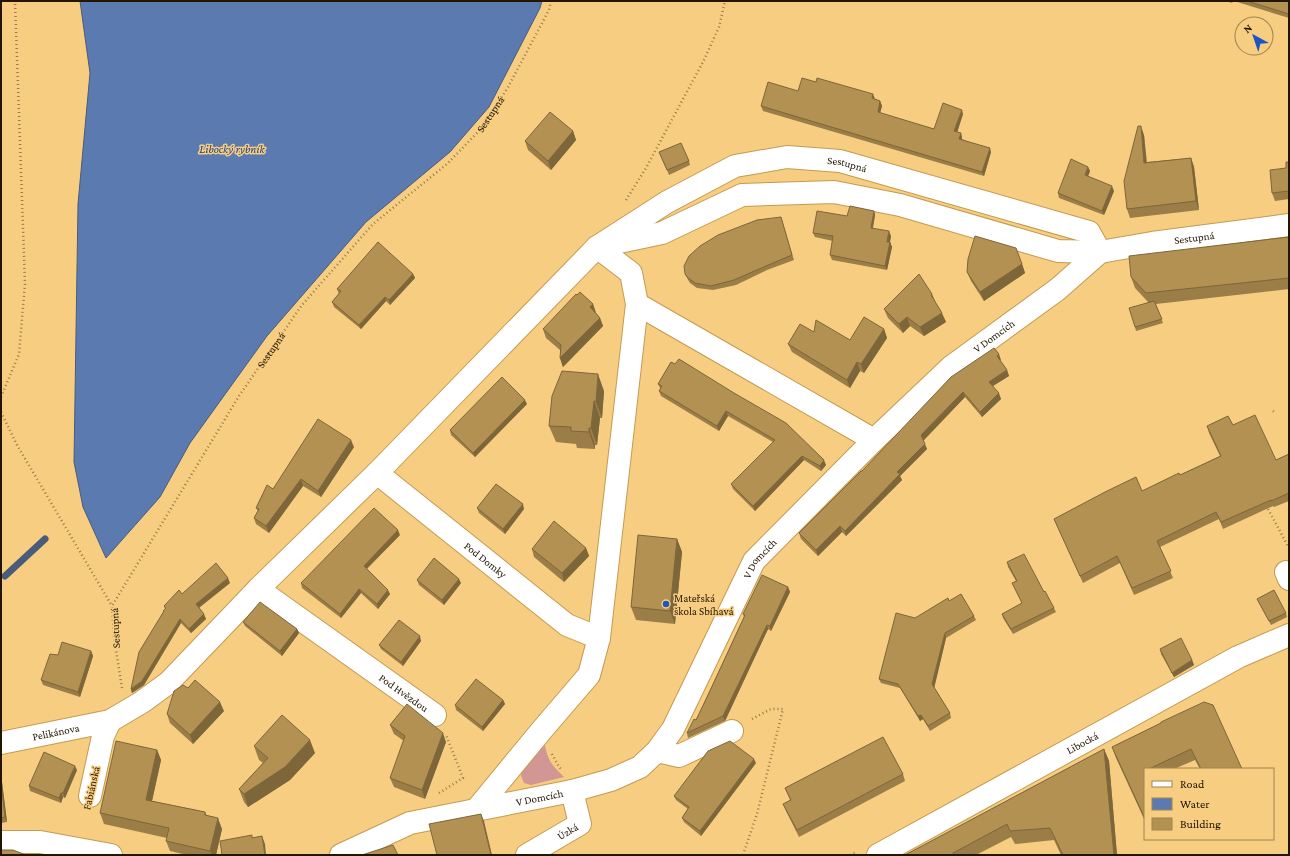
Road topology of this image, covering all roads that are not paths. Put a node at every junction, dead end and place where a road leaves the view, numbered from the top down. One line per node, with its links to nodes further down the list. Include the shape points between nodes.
1 (1289, 225): 3 (street, Sestupná)
2 (597, 247): 3 (street, Sestupná, via 662,233 742,195 834,192 900,205 1058,251); 3 (street, Sestupná, via 667,202 735,166 787,157 840,160 1089,232); 4 (street, via 631,273); 6 (street, Sestupná)
3 (1100, 252): 5 (street, V Domcích, via 1058,289 951,366)
4 (638, 304): 5 (street); 9 (street)
5 (874, 440): 14 (street, V Domcích, via 754,562 673,729)
6 (377, 473): 7 (street, Sestupná); 9 (street, Pod Domky, via 568,625)
7 (258, 589): 10 (street, Pod Hvězdou); 11 (street, Sestupná, via 168,683)
8 (1289, 635): 23 (street, Libocká, via 1238,657)
9 (599, 638): 17 (street, via 589,675)
10 (435, 716)
11 (110, 721): 13 (street, Pelikánova); 16 (street, Fabiánská, via 103,736)
12 (732, 731): 14 (street, via 679,756)
13 (1, 743)
14 (657, 751): 15 (street, V Domcích, via 640,767 611,780)
15 (572, 791): 17 (street, V Domcích); 22 (street, Úzká, via 580,824)
16 (90, 796)
17 (476, 810): 21 (street, V Domcích, via 410,823)
18 (1, 842): 19 (street, via 40,842)
19 (75, 852): 20 (street)
20 (111, 855)
21 (341, 855)
22 (527, 855)
23 (878, 855)

